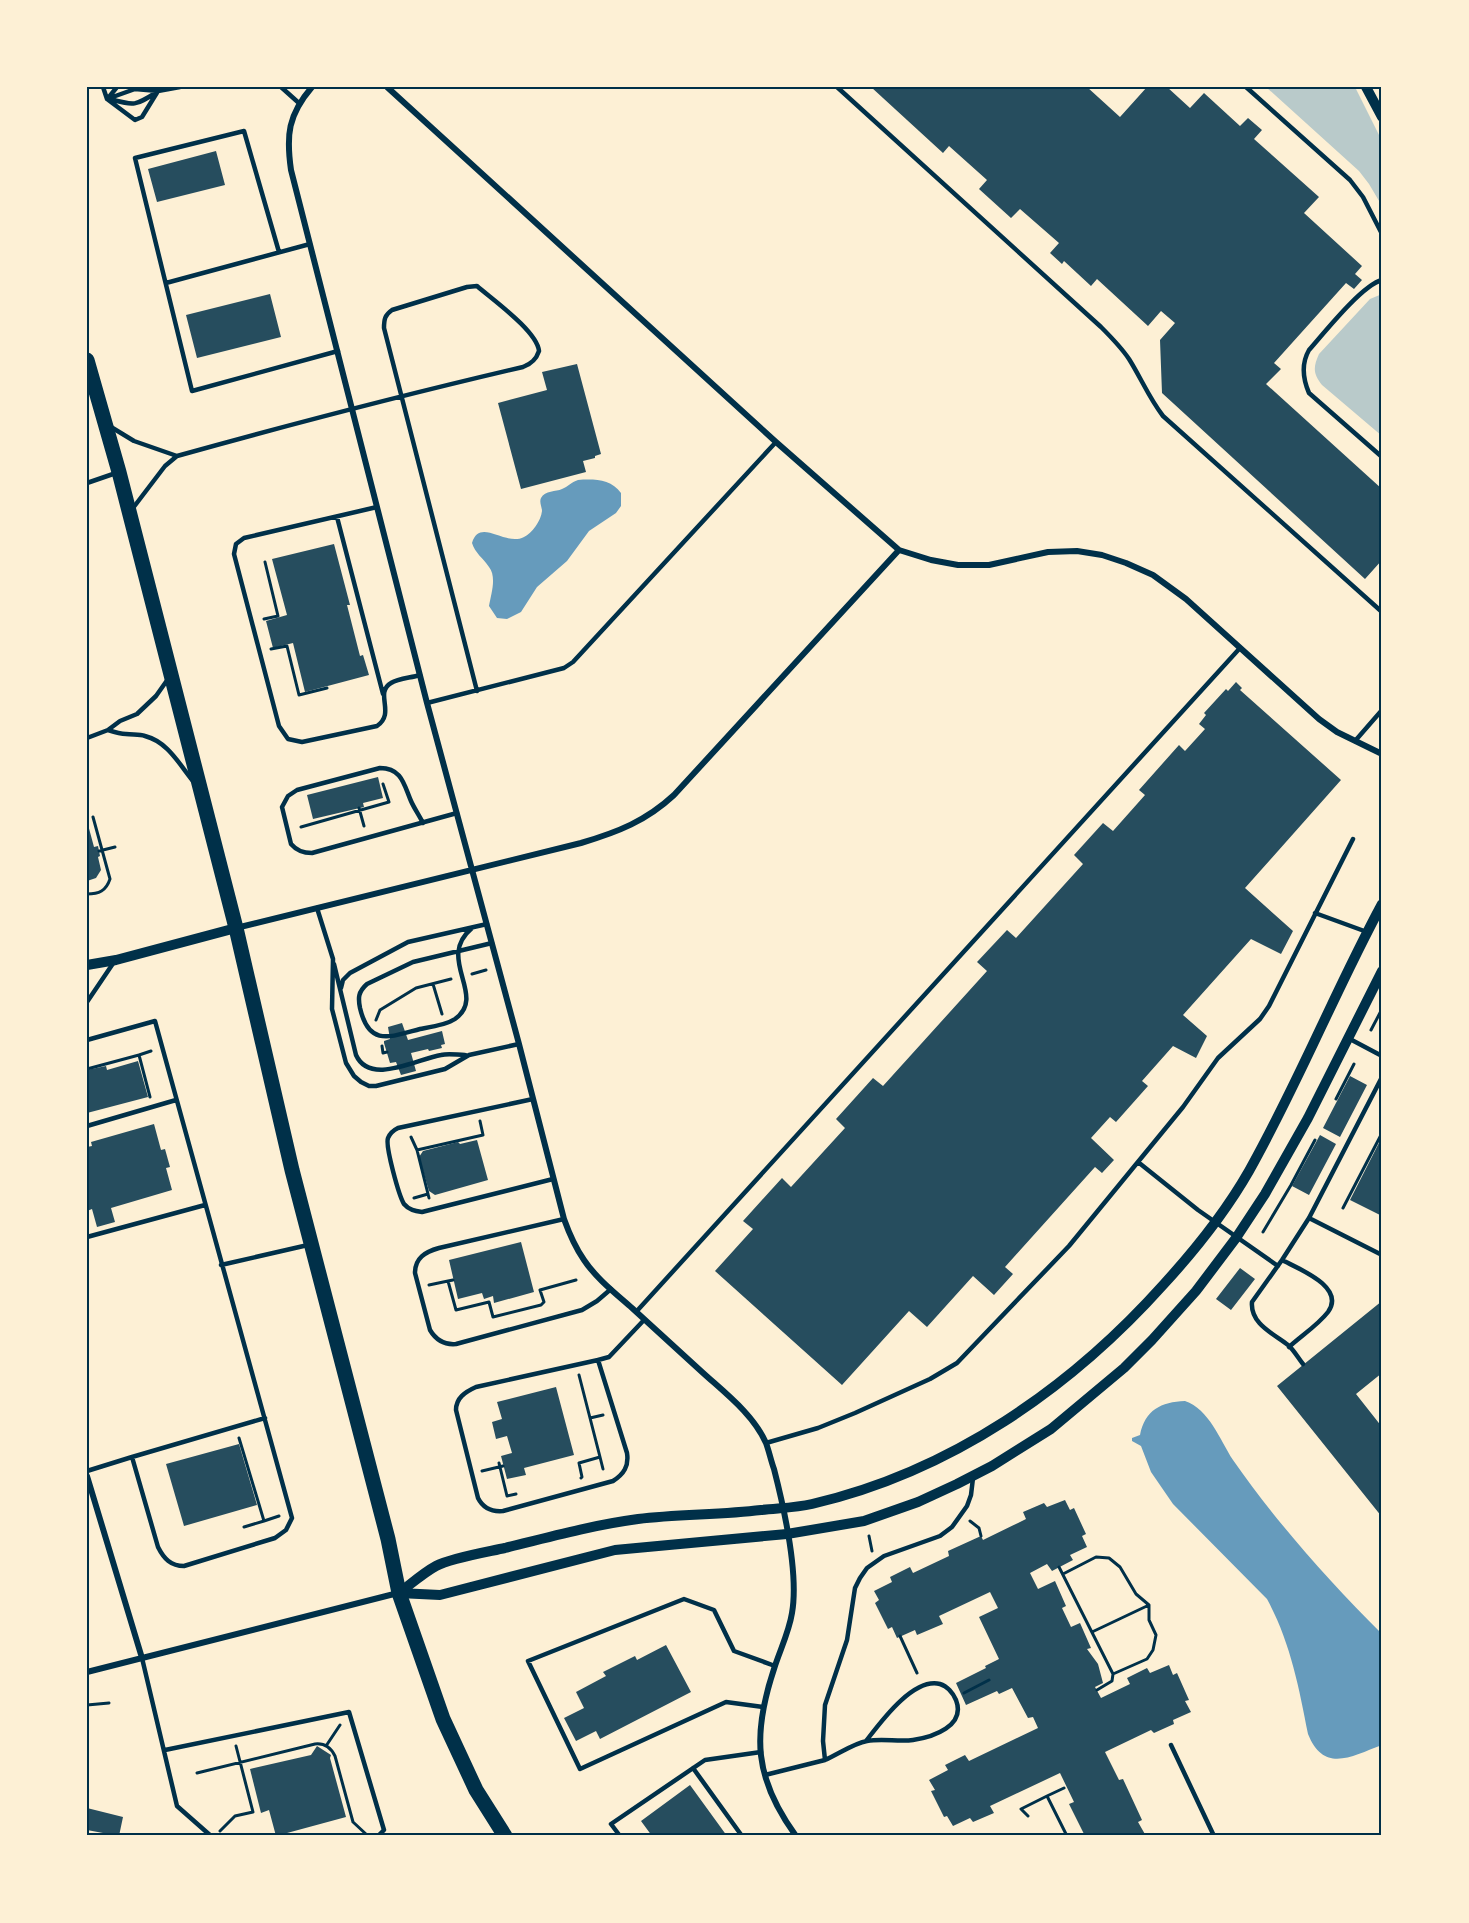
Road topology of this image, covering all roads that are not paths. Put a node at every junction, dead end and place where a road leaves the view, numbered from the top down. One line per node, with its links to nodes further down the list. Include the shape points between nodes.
1 (103, 87): 12 (lane)
2 (115, 87): 12 (lane)
3 (152, 87): 11 (lane)
4 (180, 87): 11 (lane)
5 (281, 87): 13 (lane)
6 (312, 87): 13 (street)
7 (387, 87): 25 (street)
8 (837, 87): 34 (lane, via 1101,327 1129,359 1163,416)
9 (1246, 87): 15 (lane, via 1350,180)
10 (1366, 87): 14 (street)
11 (158, 91): 12 (lane, via 135,89); 12 (lane, via 132,105); 12 (lane, via 142,117 135,120)
12 (107, 99)
13 (300, 104): 16 (street, via 287,143)
14 (1382, 117)
15 (1382, 234)
16 (310, 244): 17 (lane); 20 (street)
17 (279, 252): 19 (lane); 19 (lane, via 244,131 135,158)
18 (1382, 280): 27 (lane, via 1364,291 1309,350 1303,369 1309,393)
19 (166, 284): 20 (lane, via 192,391)
20 (338, 351): 23 (street)
21 (87, 360): 24 (main road)
22 (401, 396): 22 (lane, via 523,367 534,361 538,344 527,329 477,286 392,310 384,320 384,328); 23 (lane); 38 (lane)
23 (352, 408): 26 (lane); 30 (street)
24 (105, 424): 26 (lane, via 134,441); 28 (main road)
25 (776, 442): 33 (street); 38 (lane, via 573,662 555,671)
26 (177, 456): 31 (lane)
27 (1382, 457)
28 (119, 472): 29 (lane); 31 (main road)
29 (87, 483)
30 (378, 507): 32 (lane); 36 (street)
31 (129, 514): 37 (main road)
32 (337, 517): 39 (lane); 39 (lane, via 244,538 236,544 234,554 279,726 288,739 302,742 377,726 386,716)
33 (899, 550): 35 (street, via 958,565 989,565 1058,552 1102,555 1155,576 1186,598); 50 (street, via 661,807 621,831)
34 (1382, 612)
35 (1240, 648): 44 (street, via 1319,719); 89 (lane)
36 (420, 675): 39 (lane, via 388,685); 40 (street)
37 (170, 677): 42 (lane, via 148,705); 46 (main road)
38 (477, 691): 40 (lane)
39 (384, 699)
40 (427, 703): 47 (street)
41 (1382, 710): 44 (lane)
42 (108, 730): 43 (lane); 46 (lane, via 145,735 164,745)
43 (87, 738)
44 (1355, 741): 45 (street)
45 (1382, 754)
46 (200, 790): 55 (main road)
47 (457, 813): 48 (lane); 50 (street)
48 (423, 823): 48 (lane, via 403,780 387,768 297,789 284,802 282,814 291,844 312,853)
49 (1353, 839): 53 (lane)
50 (472, 871): 52 (street); 54 (street)
51 (1382, 904): 57 (street)
52 (317, 908): 55 (street); 60 (lane)
53 (1315, 913): 57 (lane); 75 (lane, via 1260,1019 1218,1058)
54 (487, 924): 56 (lane); 58 (street)
55 (236, 928): 61 (street); 83 (main road)
56 (472, 928): 59 (lane, via 462,938); 64 (lane, via 399,946 350,973)
57 (1367, 932): 80 (street, via 1278,1117)
58 (492, 943): 59 (lane); 68 (street)
59 (457, 952): 59 (lane, via 466,1000 464,1010 455,1019 390,1037 379,1037 369,1030 358,997 362,988 399,967)
60 (333, 959): 64 (lane); 69 (lane, via 332,1009 346,1062 361,1082 376,1086 445,1069)
61 (116, 960): 62 (street); 65 (lane)
62 (87, 965)
63 (1382, 971): 66 (street)
64 (341, 992): 69 (lane, via 356,1055 365,1066 382,1070 442,1055)
65 (87, 1002)
66 (1348, 1038): 70 (lane); 82 (street, via 1308,1118)
67 (87, 1040): 73 (lane, via 155,1021)
68 (519, 1044): 69 (lane); 72 (street)
69 (469, 1055)
70 (1382, 1056)
71 (1382, 1077): 78 (lane)
72 (533, 1099): 76 (street); 76 (lane, via 399,1128 392,1132 387,1145 402,1199 412,1210 422,1212)
73 (176, 1100): 74 (lane); 77 (lane)
74 (87, 1126)
75 (1138, 1162): 80 (lane); 95 (lane, via 1069,1246 957,1363 855,1413)
76 (553, 1179): 79 (street)
77 (205, 1205): 81 (lane); 86 (lane)
78 (1309, 1218): 84 (lane); 85 (lane)
79 (564, 1219): 88 (street, via 584,1261); 88 (lane, via 428,1252 418,1259 415,1268 430,1330 441,1342 452,1344 582,1310)
80 (1216, 1223): 82 (lane); 100 (street, via 1129,1321 1026,1408 930,1462 840,1497)
81 (87, 1237)
82 (1236, 1238): 87 (lane); 99 (street, via 1196,1292 1125,1368 1051,1429)
83 (311, 1245): 86 (lane); 102 (main road)
84 (1382, 1255)
85 (1282, 1260): 87 (lane); 91 (lane, via 1321,1281 1332,1300 1325,1315)
86 (221, 1265): 94 (lane)
87 (1278, 1266): 91 (lane, via 1252,1302 1252,1310 1270,1334)
88 (611, 1289): 89 (street)
89 (636, 1312): 90 (street)
90 (644, 1320): 92 (lane, via 613,1355); 95 (street, via 733,1400)
91 (1289, 1347): 93 (lane)
92 (598, 1359): 92 (lane, via 627,1453 627,1467 613,1481 490,1510 481,1503 472,1474 456,1410 461,1396 476,1388)
93 (1303, 1364)
94 (265, 1418): 96 (lane); 96 (lane, via 292,1512 289,1526 275,1538 184,1566 175,1566 158,1547)
95 (766, 1443): 100 (street)
96 (132, 1457): 97 (lane)
97 (87, 1471)
98 (87, 1476): 103 (street)
99 (973, 1476): 101 (street, via 884,1515); 111 (lane, via 967,1506 952,1527 940,1536 874,1562 855,1588 847,1640 825,1706)
100 (783, 1507): 101 (street); 102 (street, via 639,1519 537,1540 438,1565)
101 (787, 1534): 102 (street, via 615,1550 440,1595); 104 (street, via 795,1595 788,1633)
102 (399, 1593): 103 (street); 116 (main road, via 443,1719 476,1790)
103 (142, 1658): 105 (street); 109 (lane)
104 (775, 1666): 106 (street); 106 (lane, via 734,1651 714,1610 684,1599 528,1661 580,1769 726,1702)
105 (87, 1672)
106 (763, 1707): 110 (street)
107 (866, 1741): 107 (lane, via 912,1740 944,1730 956,1719 955,1697 941,1685 931,1683 922,1687 897,1704); 111 (lane)
108 (1171, 1744): 120 (lane)
109 (165, 1750): 114 (lane, via 177,1806); 115 (lane, via 349,1712 384,1830)
110 (760, 1752): 112 (lane, via 705,1760); 113 (street)
111 (825, 1760): 113 (lane)
112 (693, 1768): 117 (lane, via 611,1824); 118 (lane)
113 (765, 1775): 119 (street, via 773,1799)
114 (213, 1836)
115 (378, 1836)
116 (506, 1836)
117 (620, 1836)
118 (742, 1836)
119 (796, 1836)
120 (1214, 1836)

